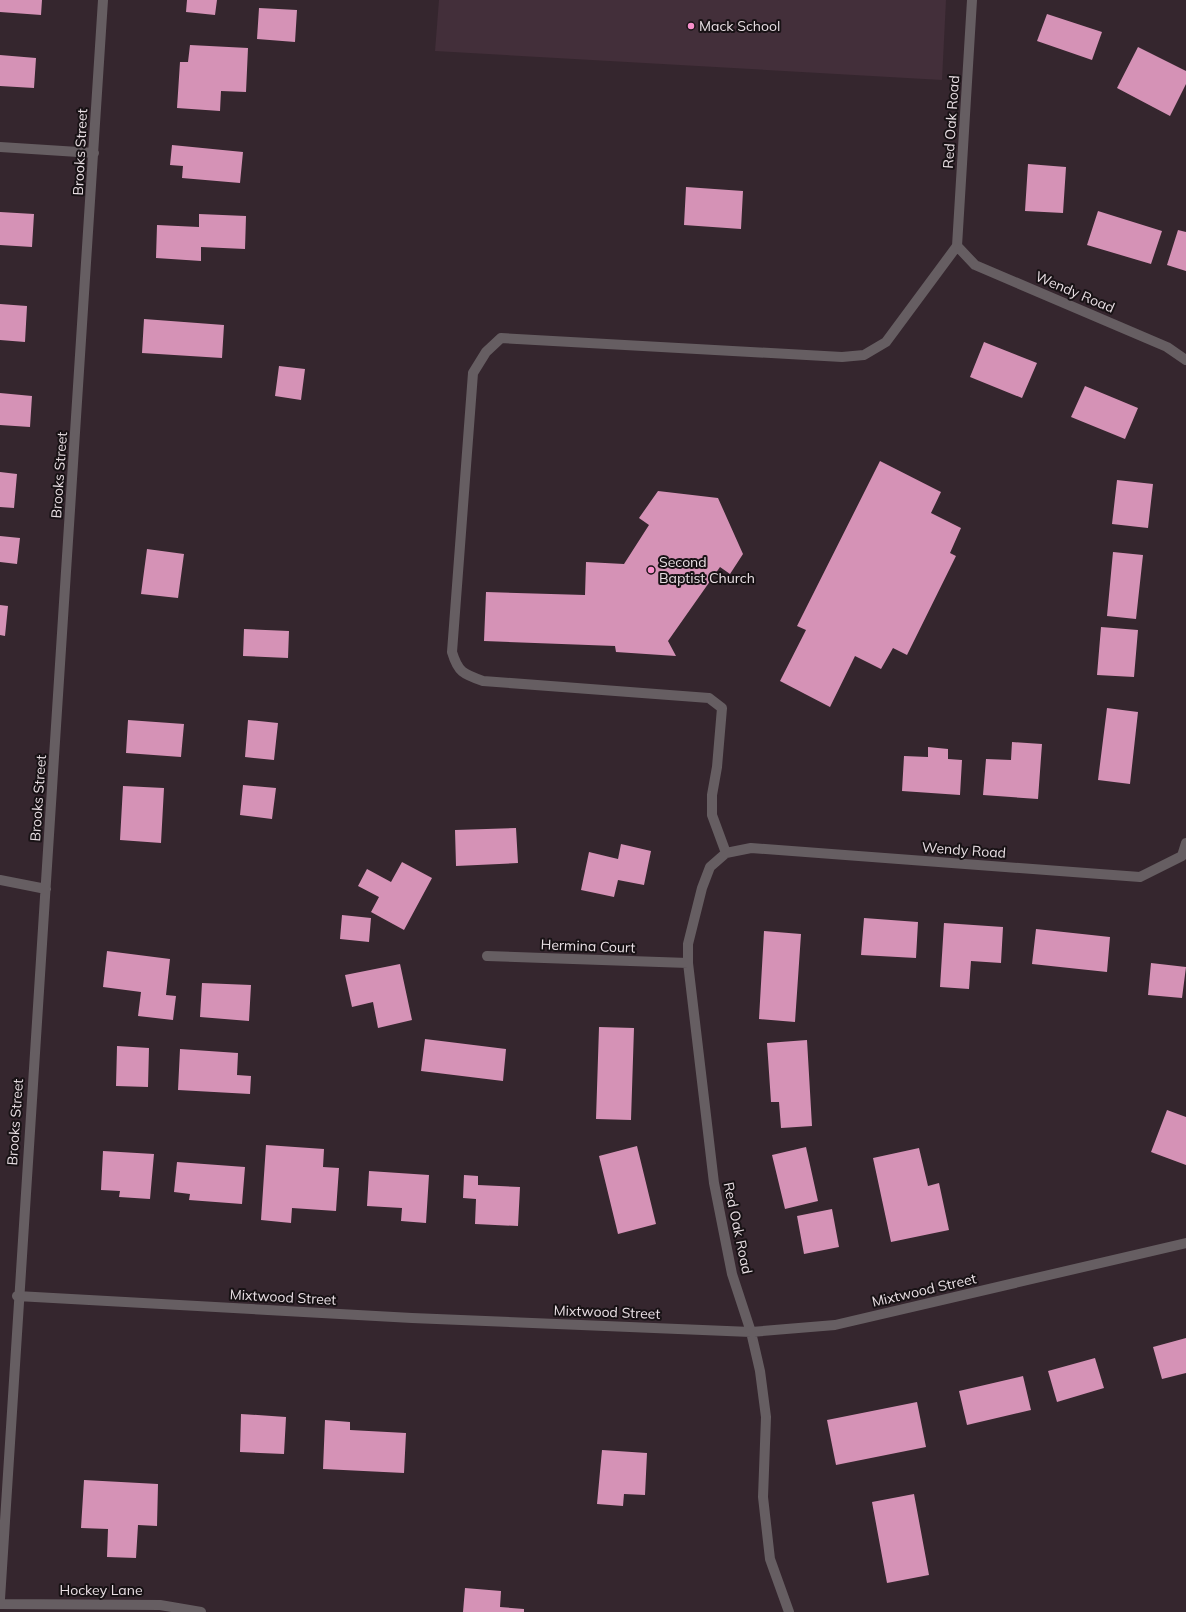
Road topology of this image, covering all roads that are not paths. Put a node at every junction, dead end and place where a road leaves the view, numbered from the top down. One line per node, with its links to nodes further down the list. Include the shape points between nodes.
1 (103, 0): 4 (street, Brooks Street)
2 (972, 0): 5 (street, Red Oak Road)
3 (0, 147): 4 (street)
4 (94, 153): 10 (street, Brooks Street)
5 (957, 246): 6 (street, Wendy Road, via 975,265 1167,347); 8 (street, via 886,342 864,355 842,357 501,338 486,352 473,373 452,652 456,667 469,676 483,681 709,698 722,708 712,815)
6 (1186, 360)
7 (1186, 843): 8 (street, Wendy Road, via 1182,856 1140,877 751,848)
8 (726, 853): 12 (street, Red Oak Road, via 710,867 702,888 688,944)
9 (0, 880): 10 (street)
10 (46, 889): 14 (street, Brooks Street)
11 (488, 956): 12 (street, Hermina Court)
12 (688, 963): 15 (street, Red Oak Road, via 714,1183 732,1274)
13 (1186, 1243): 15 (street, Mixtwood Street, via 835,1325)
14 (17, 1296): 15 (street, Mixtwood Street, via 420,1318); 16 (street, Brooks Street)
15 (751, 1332): 19 (street, Red Oak Road, via 760,1371 766,1417 763,1497 770,1559)
16 (0, 1599)
17 (0, 1604): 18 (street, Hockey Lane, via 160,1604)
18 (201, 1612)
19 (789, 1612)

